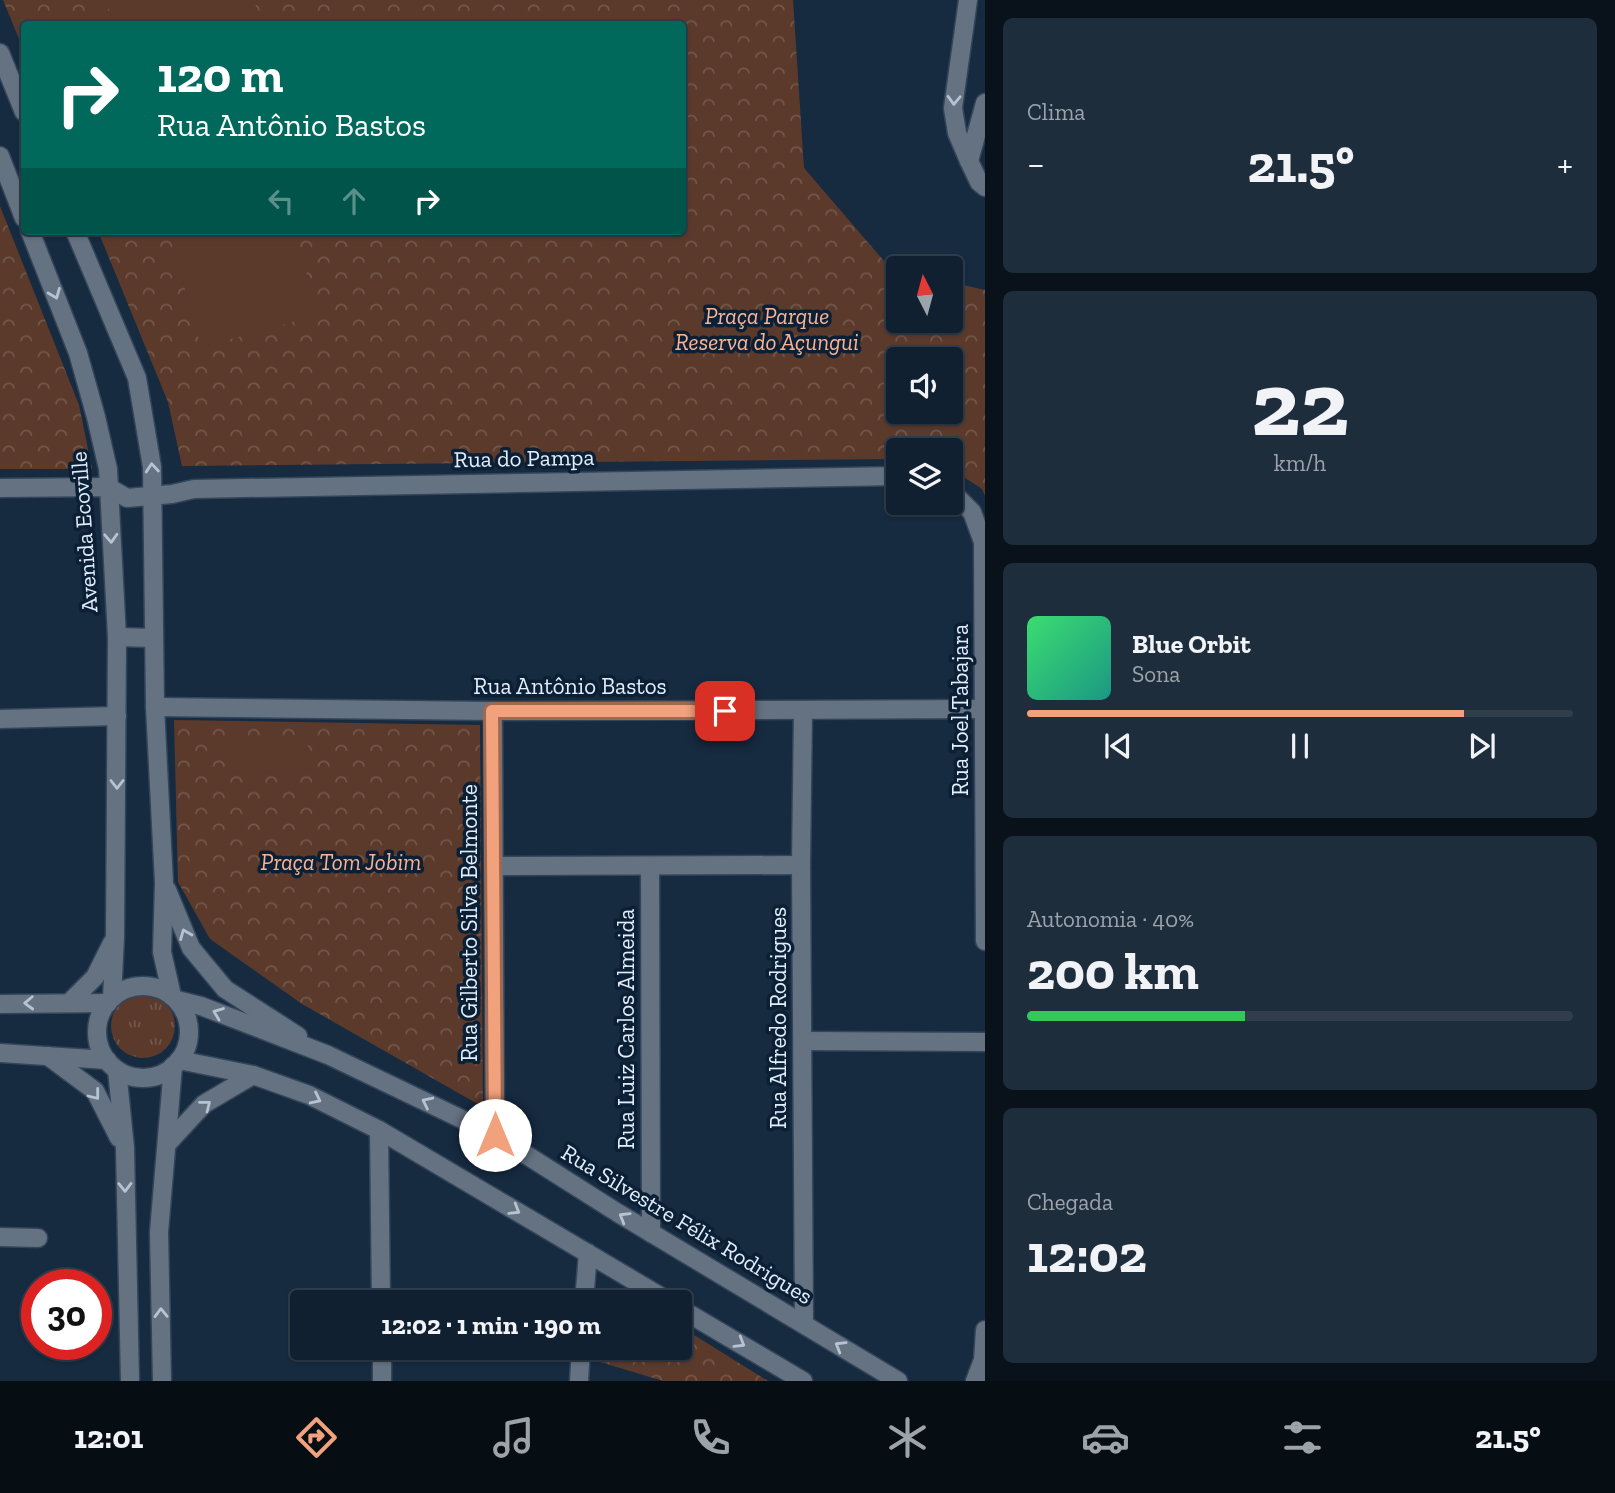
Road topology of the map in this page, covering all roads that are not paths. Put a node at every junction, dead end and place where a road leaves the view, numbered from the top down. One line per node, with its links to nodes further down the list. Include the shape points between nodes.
1 (968, 0): 7 (street, one-way to 7, via 953,108)
2 (0, 54): 4 (street)
3 (985, 103): 7 (street)
4 (21, 105)
5 (985, 150): 7 (street)
6 (0, 156): 9 (street)
7 (969, 161): 8 (street)
8 (985, 187)
9 (21, 210)
10 (32, 235): 14 (street, Avenida Ecoville, one-way to 14, via 78,353 101,437)
11 (77, 235): 15 (street, one-way to 11, via 137,378)
12 (886, 476): 15 (street, Rua do Pampa, via 194,489)
13 (0, 488): 14 (street, Rua do Pampa)
14 (108, 488): 15 (street, Rua do Pampa, via 127,498); 17 (street, Avenida Ecoville, one-way to 17)
15 (153, 497): 18 (street)
16 (963, 503): 20 (street, Rua Joel Tabajara, via 972,512 983,542)
17 (117, 637): 18 (street); 23 (street, Avenida Ecoville)
18 (153, 638): 19 (street)
19 (155, 707): 21 (street, Rua Antônio Bastos); 28 (street)
20 (984, 709): 22 (street, Rua Antônio Bastos); 30 (street, Rua Joel Tabajara)
21 (492, 711): 22 (street, Rua Antônio Bastos); 26 (street, Rua Gilberto Silva Belmonte)
22 (803, 711): 25 (street, Rua Alfredo Rodrigues)
23 (117, 716): 24 (street); 29 (street, Avenida Ecoville, one-way to 29)
24 (0, 719)
25 (801, 864): 27 (street); 35 (street, Rua Alfredo Rodrigues)
26 (495, 866): 27 (street); 44 (street, Rua Gilberto Silva Belmonte)
27 (650, 866): 47 (street, Rua Luiz Carlos Almeida)
28 (164, 883): 31 (street, via 162,952); 38 (street, one-way to 28, via 225,989 191,948)
29 (116, 937): 32 (street, Avenida Ecoville); 33 (street, via 95,977)
30 (985, 942)
31 (174, 998): 32 (street, via 161,990 135,986); 38 (street, Rua Silvestre Félix Rodrigues, one-way to 31); 40 (street, via 186,1013 189,1030 187,1046)
32 (110, 1001): 33 (street); 41 (street, via 98,1025 100,1049)
33 (69, 1002): 34 (street, one-way to 34)
34 (0, 1004)
35 (803, 1041): 36 (street); 55 (street, Rua Alfredo Rodrigues)
36 (985, 1042)
37 (0, 1053): 39 (street)
38 (328, 1055): 44 (street, Rua Silvestre Félix Rodrigues, one-way to 38)
39 (48, 1056): 41 (street); 46 (street, one-way to 46, via 95,1091)
40 (176, 1063): 41 (street, via 161,1074 146,1077 131,1076); 42 (street); 45 (street)
41 (112, 1065): 46 (street)
42 (253, 1075): 43 (street, one-way to 43, via 309,1095); 45 (street, one-way to 42, via 204,1104)
43 (379, 1130): 50 (street, one-way to 50); 51 (street)
44 (495, 1135): 47 (street, Rua Silvestre Félix Rodrigues, one-way to 44)
45 (167, 1144): 60 (street, one-way to 45, via 159,1231)
46 (125, 1148): 59 (street, one-way to 59)
47 (651, 1233): 55 (street, Rua Silvestre Félix Rodrigues)
48 (0, 1237): 49 (street)
49 (38, 1238)
50 (588, 1254): 52 (street); 53 (street)
51 (381, 1290)
52 (585, 1290)
53 (650, 1290)
54 (692, 1315): 63 (street, one-way to 63)
55 (804, 1324): 64 (street, Rua Silvestre Félix Rodrigues, one-way to 55)
56 (985, 1330): 65 (street, via 983,1360)
57 (382, 1360): 61 (street)
58 (580, 1360): 62 (street)
59 (131, 1381)
60 (162, 1381)
61 (382, 1381)
62 (579, 1381)
63 (803, 1381)
64 (898, 1381)
65 (975, 1381)

